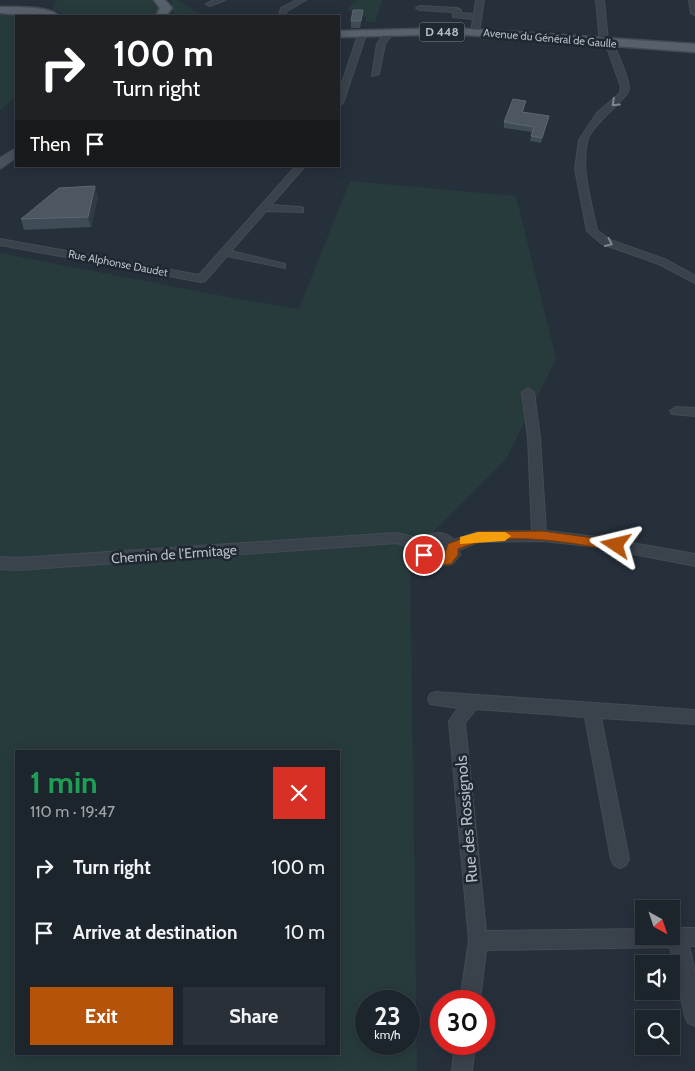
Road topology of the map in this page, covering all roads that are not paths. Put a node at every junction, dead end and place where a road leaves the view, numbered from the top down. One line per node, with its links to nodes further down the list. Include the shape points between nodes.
1 (221, 0): 7 (street)
2 (302, 0): 12 (street, via 284,10)
3 (480, 0): 13 (street)
4 (600, 0): 18 (street)
5 (693, 0): 9 (street)
6 (418, 3): 13 (street, via 457,10 456,15)
7 (210, 4)
8 (0, 9): 10 (main road); 11 (main road, via 44,2)
9 (695, 13)
10 (49, 15)
11 (53, 15)
12 (282, 15)
13 (478, 17): 14 (street)
14 (475, 32): 16 (main road, Avenue du Général de Gaulle / D 448); 18 (main road, Avenue du Général de Gaulle / D 448)
15 (341, 34): 16 (main road, Avenue du Général de Gaulle / D 448)
16 (388, 34): 20 (street, via 381,44)
17 (361, 38): 21 (street)
18 (607, 43): 19 (main road, Avenue du Général de Gaulle / D 448); 30 (street, one-way to 30, via 625,87 624,94 600,116 582,140 580,169 592,231 606,242 663,262)
19 (695, 48)
20 (375, 74)
21 (340, 100)
22 (15, 153): 23 (street)
23 (0, 164)
24 (300, 167): 25 (street, Rue Alphonse Daudet)
25 (265, 208): 26 (street); 28 (street, Rue Alphonse Daudet)
26 (300, 210)
27 (0, 242): 28 (street, Rue Alphonse Daudet, via 201,279)
28 (224, 254): 29 (street)
29 (281, 266)
30 (695, 280)
31 (528, 392): 34 (street)
32 (676, 412): 33 (street)
33 (695, 412)
34 (539, 536): 36 (street, via 478,536); 37 (street, via 598,542)
35 (423, 545): 36 (street, via 428,540 440,538); 36 (street, via 424,555 437,562 450,558); 38 (street, Chemin de l'Ermitage, via 396,538)
36 (452, 547)
37 (695, 560)
38 (0, 563)
39 (436, 699): 40 (street)
40 (472, 702): 41 (street); 45 (street, Rue des Rossignols, via 458,722)
41 (592, 710): 42 (street); 43 (street)
42 (695, 717)
43 (620, 859)
44 (686, 938): 45 (street); 47 (street)
45 (478, 941): 46 (street, Rue des Rossignols)
46 (471, 990)
47 (695, 1016)
48 (464, 1055): 49 (street)
49 (462, 1071)

